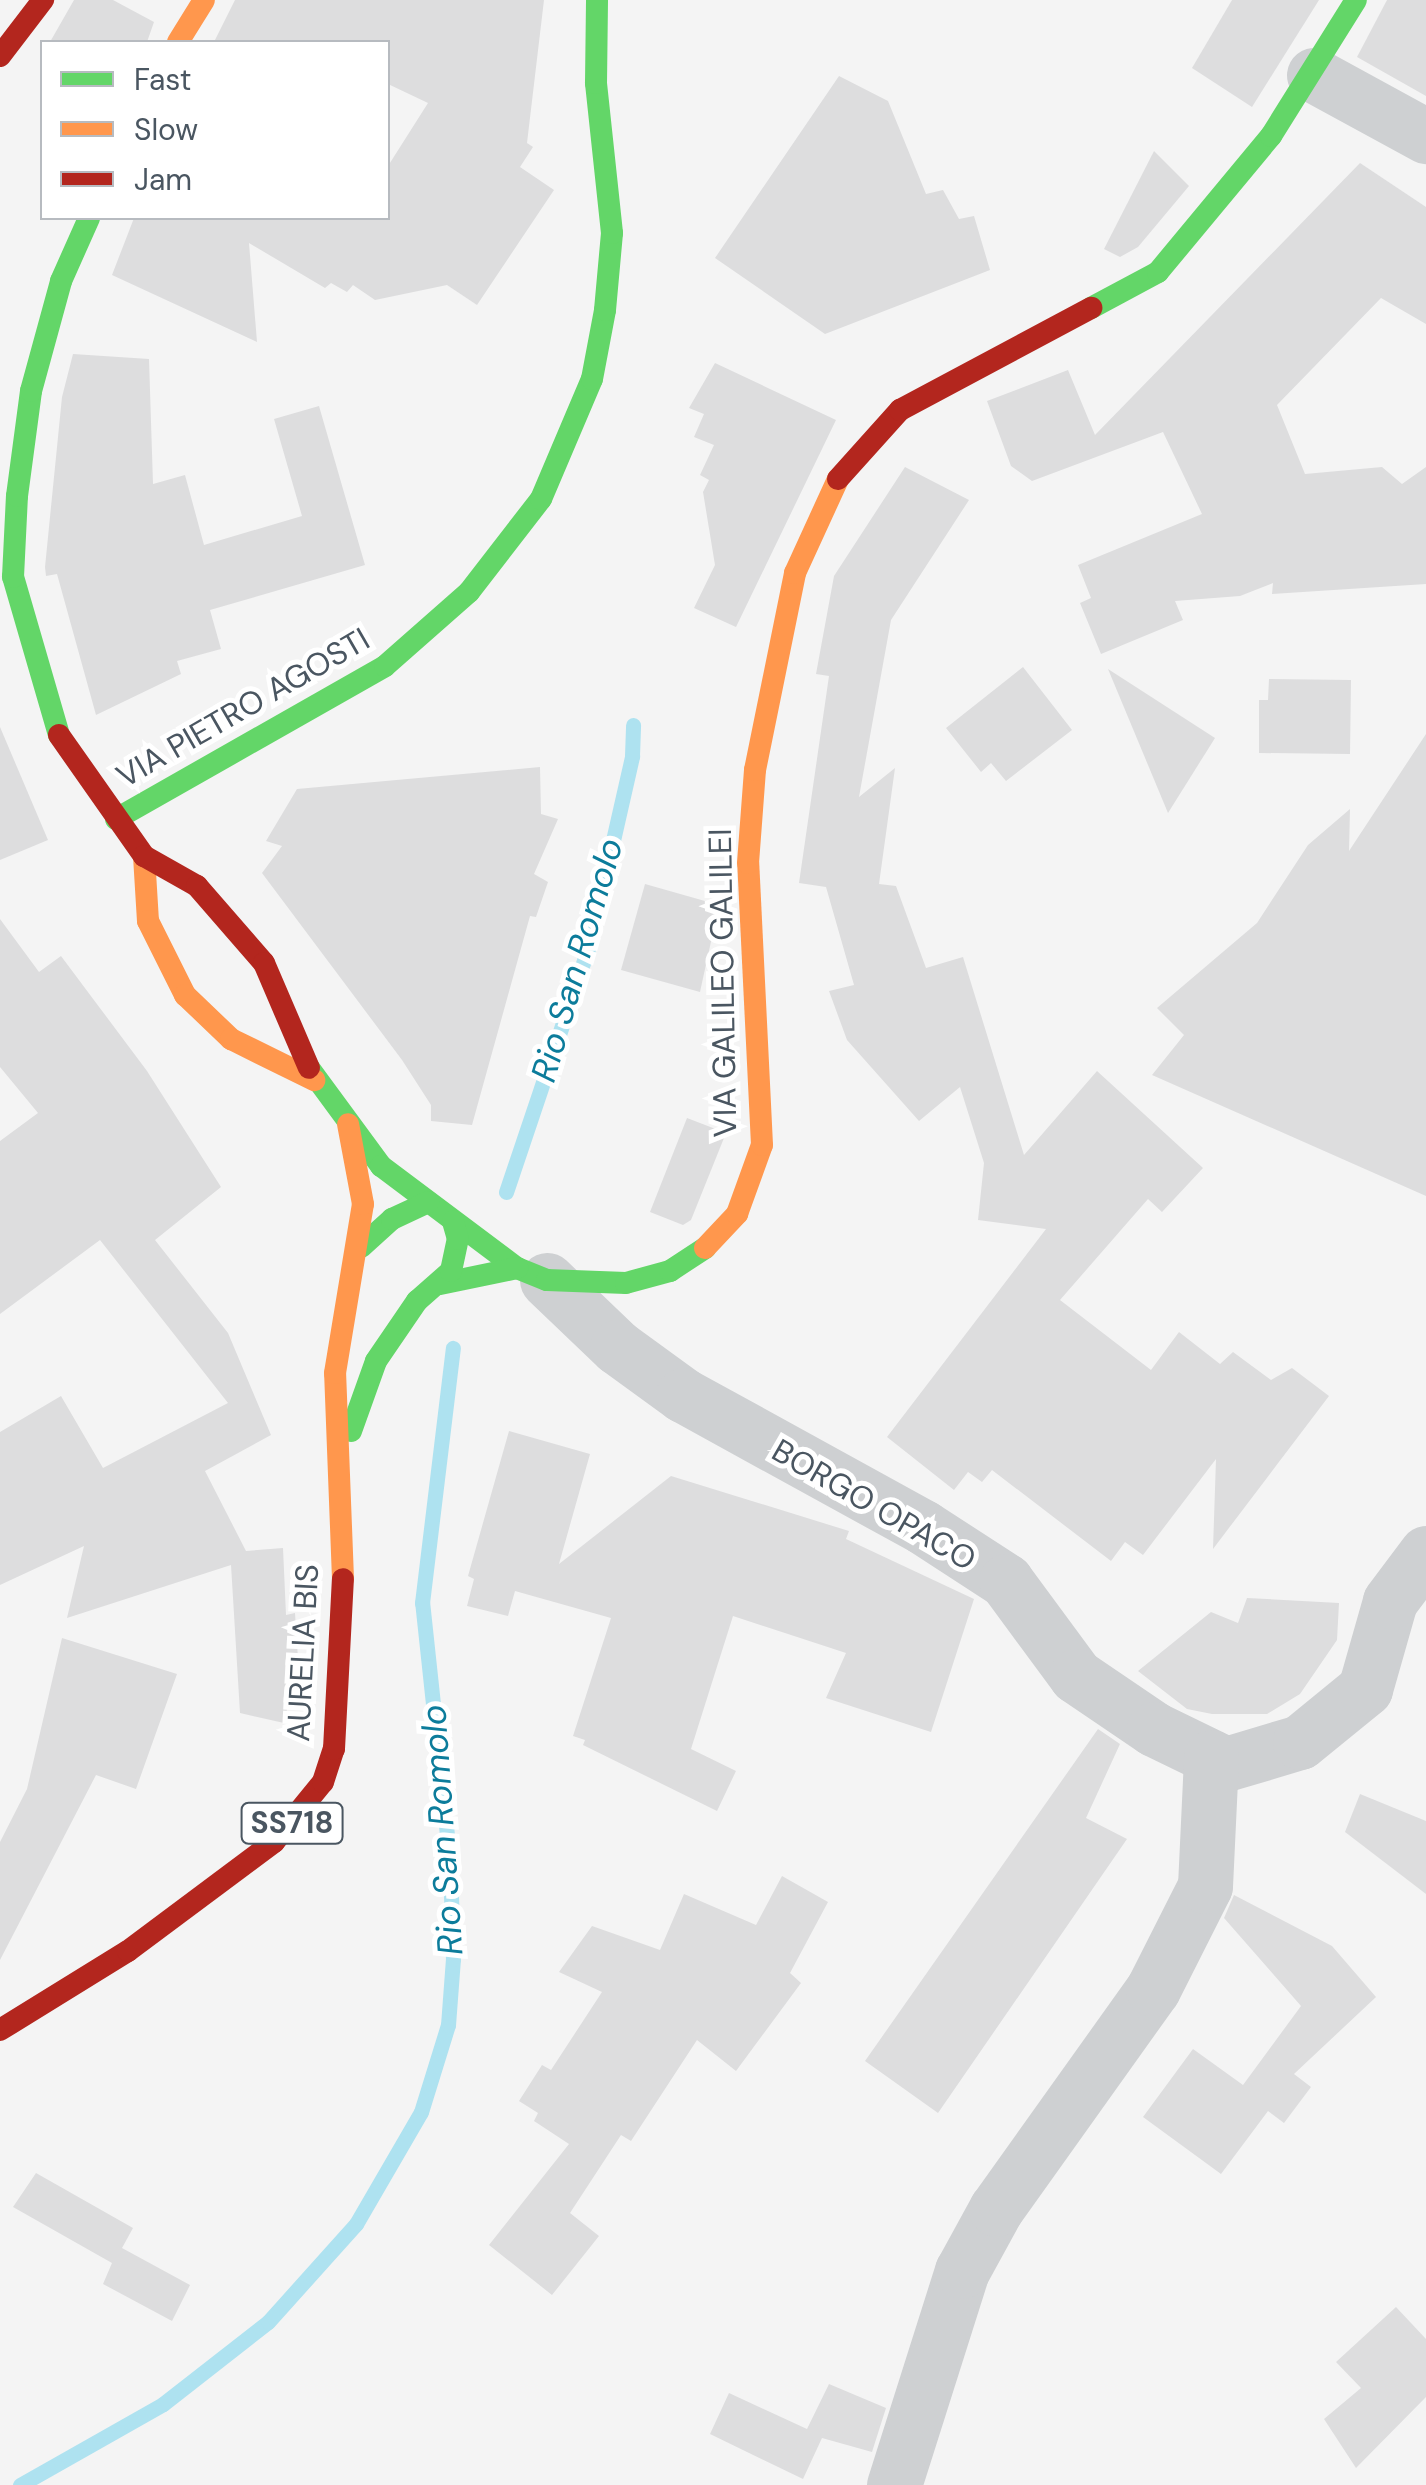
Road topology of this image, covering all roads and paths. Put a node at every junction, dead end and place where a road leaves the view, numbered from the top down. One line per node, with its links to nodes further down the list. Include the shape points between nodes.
1 (43, 0): 6 (main road)
2 (204, 0): 5 (main road)
3 (597, 0): 10 (main road, VIA PIETRO AGOSTI, via 596,83 612,233 605,310 592,378 542,499 470,592 385,666)
4 (1356, 0): 7 (main road, VIA GALILEO GALILEI)
5 (179, 40)
6 (0, 56)
7 (1314, 75): 8 (street); 21 (main road, VIA GALILEO GALILEI, via 1237,182 1158,272 1121,298 900,410 836,481 795,573 755,770 749,881 762,1144 737,1214 698,1253 626,1283)
8 (1426, 136)
9 (88, 220): 10 (main road, via 61,281 31,391 13,576 48,714 77,769)
10 (116, 819): 11 (main road)
11 (144, 856): 12 (main road); 13 (main road)
12 (197, 886): 13 (main road, via 162,902); 14 (main road, via 264,963)
13 (148, 921): 15 (main road, via 185,996)
14 (282, 1007): 15 (main road, via 269,1022); 16 (main road)
15 (231, 1039): 16 (main road)
16 (314, 1080): 17 (main road)
17 (348, 1124): 18 (main road, via 381,1166); 20 (main road, SS718, via 364,1204)
18 (428, 1202): 19 (main road); 20 (main road, via 392,1219)
19 (453, 1222): 21 (main road); 22 (main road, SS718, via 457,1256)
20 (361, 1247): 23 (main road, SS718, via 335,1373)
21 (532, 1274): 22 (main road, VIA GALILEO GALILEI); 25 (street, BORGO OPACO, via 683,1395 923,1526 1006,1581 1076,1676 1154,1729)
22 (440, 1284): 23 (main road, SS718, via 417,1302 376,1361)
23 (336, 1477): 26 (main road, AURELIA BIS / SS718, via 344,1619 334,1749 323,1782 274,1842 128,1951)
24 (1426, 1552): 25 (street, BORGO OPACO, via 1390,1601 1365,1689 1338,1716 1256,1760 1226,1764)
25 (1211, 1757): 27 (street, via 1204,1886 1153,1989 996,2209 962,2271)
26 (0, 2030)
27 (894, 2485)

